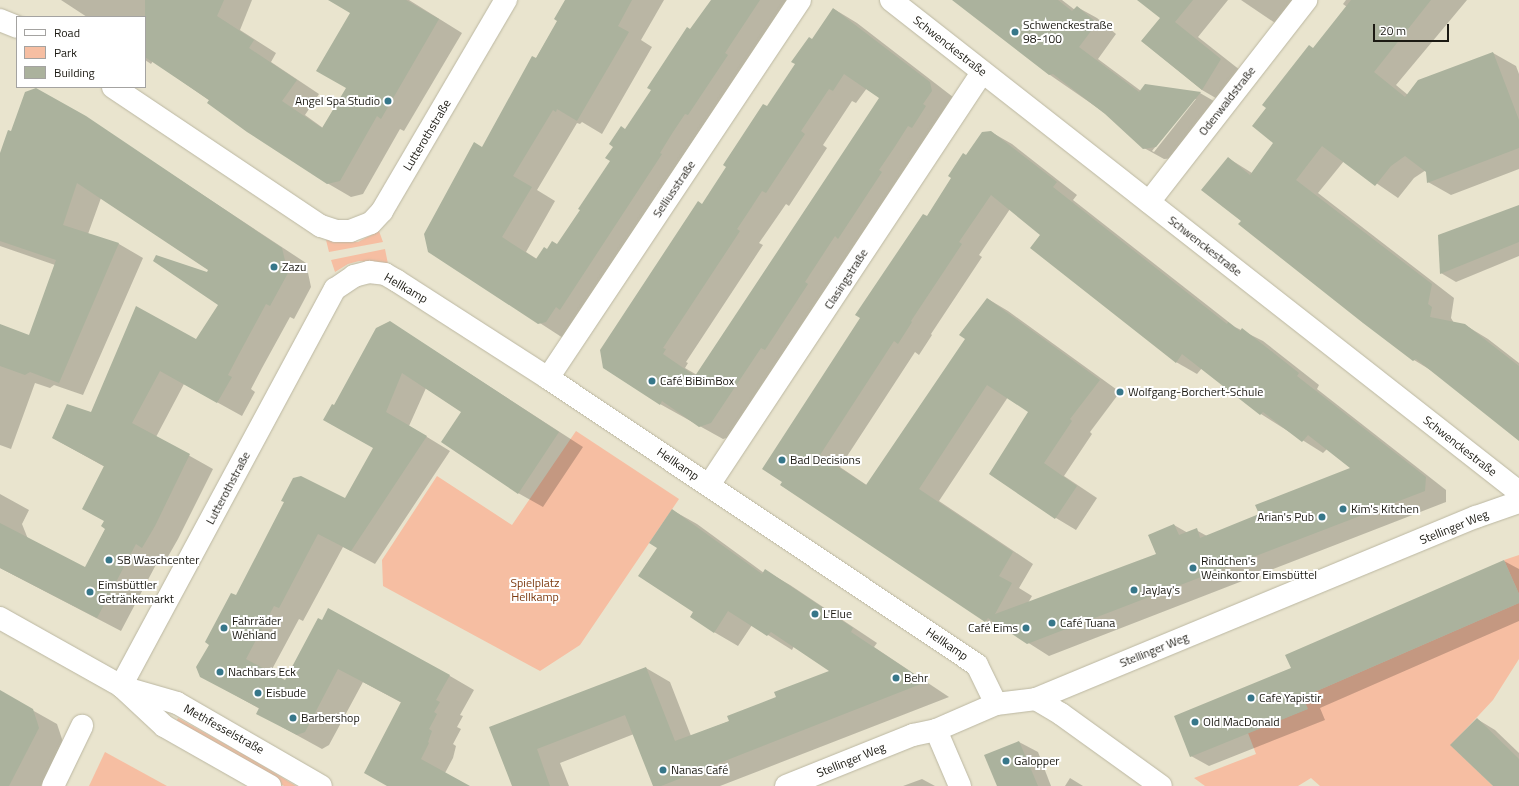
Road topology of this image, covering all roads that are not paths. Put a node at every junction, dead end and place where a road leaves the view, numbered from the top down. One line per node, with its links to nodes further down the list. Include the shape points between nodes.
1 (506, 0): 8 (street, Lutterothstraße, via 377,218 365,226 350,231 336,231 322,226)
2 (800, 0): 11 (street, Selliusstraße)
3 (891, 0): 7 (street, Schwenckestraße)
4 (1306, 0): 9 (street, Odenwaldstraße)
5 (0, 20): 6 (street)
6 (16, 27)
7 (982, 72): 9 (street, Schwenckestraße); 12 (street, Clasingstraße)
8 (115, 88)
9 (1149, 202): 13 (street, Schwenckestraße)
10 (335, 289): 11 (street, Hellkamp, via 344,281 361,273 385,274); 16 (street, Lutterothstraße)
11 (548, 378): 12 (street, Hellkamp)
12 (709, 485): 18 (street, Hellkamp, via 977,665)
13 (1519, 492)
14 (1519, 502): 17 (street, Stellinger Weg, via 1469,520)
15 (0, 618): 16 (street, Methfesselstraße)
16 (121, 686): 22 (street, Methfesselstraße, via 164,726); 23 (street, Methfesselstraße, via 177,703)
17 (1036, 699): 18 (street, Stellinger Weg); 26 (street, via 1061,714)
18 (996, 704): 20 (street, Stellinger Weg)
19 (82, 726): 21 (street)
20 (936, 730): 24 (street, Stellinger Weg, via 913,735); 25 (street)
21 (53, 786)
22 (270, 786)
23 (321, 786)
24 (786, 786)
25 (960, 786)
26 (1160, 786)

